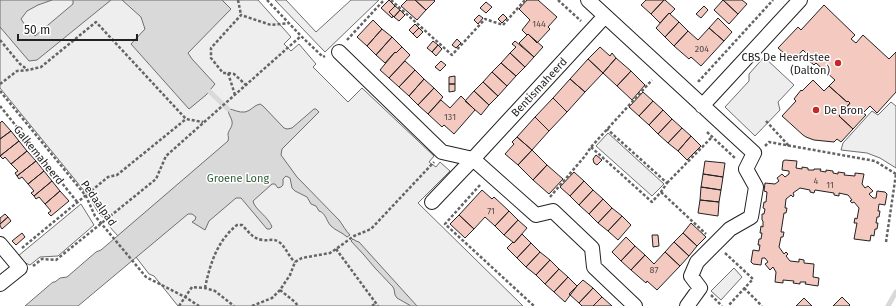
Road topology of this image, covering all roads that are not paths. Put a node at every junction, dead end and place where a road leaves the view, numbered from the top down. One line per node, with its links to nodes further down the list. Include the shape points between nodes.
1 (588, 0): 3 (street)
2 (800, 0): 5 (street)
3 (605, 16): 5 (street); 6 (street, Bentismaheerd)
4 (339, 52): 6 (street, via 442,152)
5 (702, 106): 11 (street, via 754,154 746,169 756,187 751,217 730,229 697,262 691,276 700,288)
6 (473, 159): 7 (street, Bentismaheerd); 10 (street, via 536,215 553,211 592,248 594,267)
7 (432, 202)
8 (0, 244): 9 (street, via 15,262)
9 (0, 284)
10 (635, 306)
11 (686, 306)

